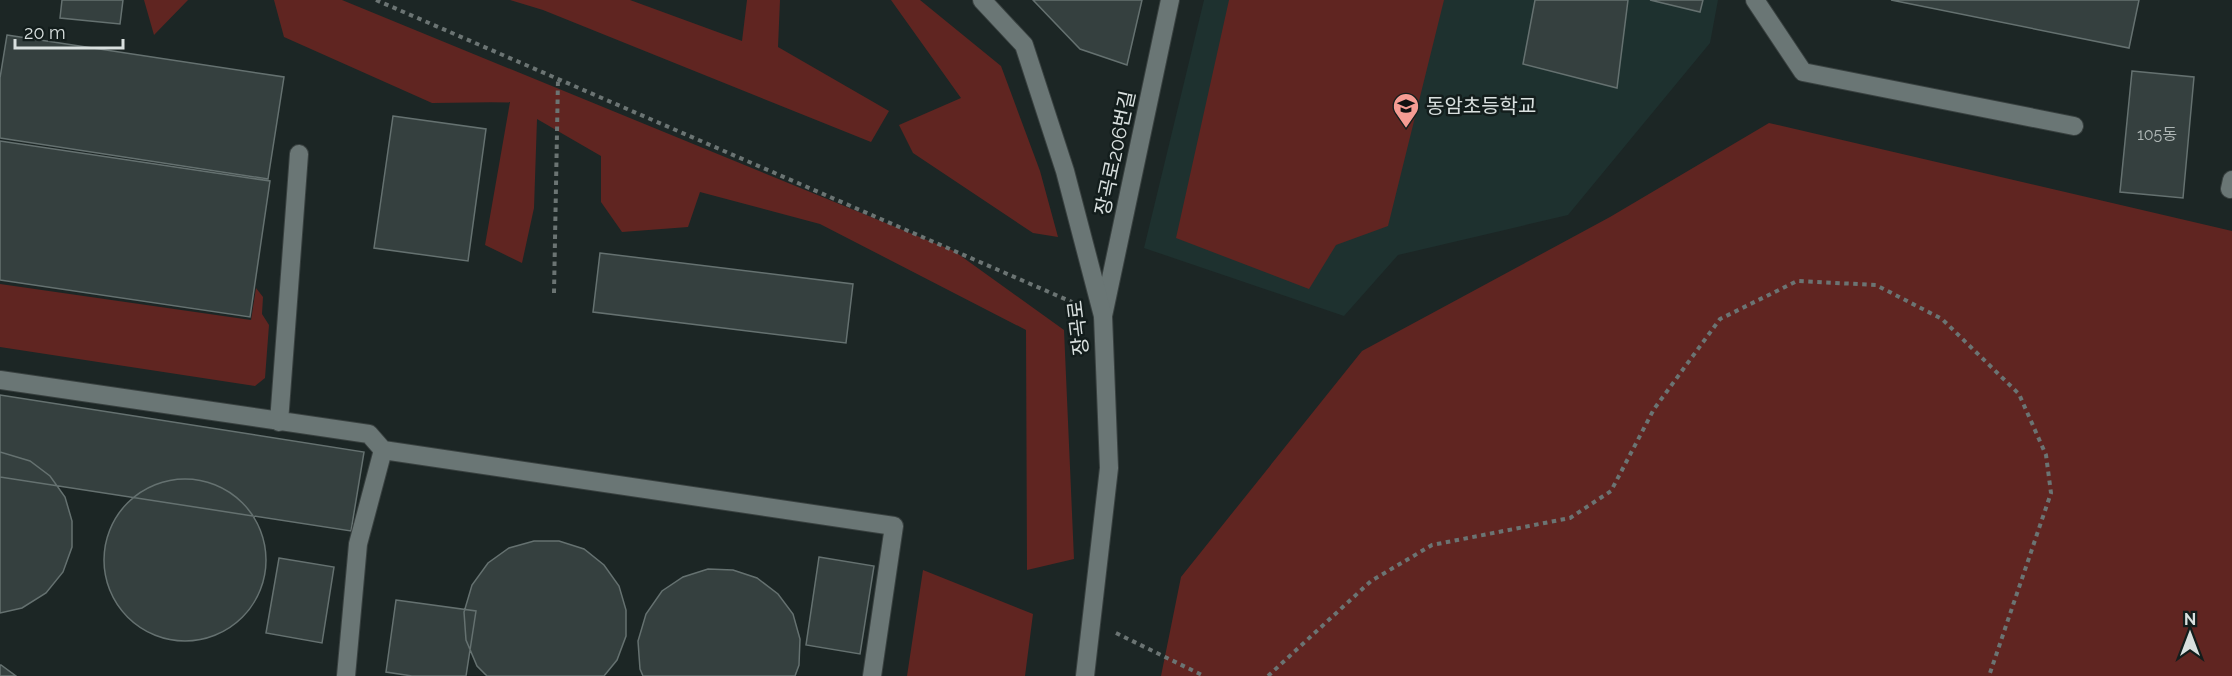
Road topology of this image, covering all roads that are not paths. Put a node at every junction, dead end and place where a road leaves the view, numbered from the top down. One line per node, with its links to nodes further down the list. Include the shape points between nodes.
1 (982, 0): 6 (street, 장곡로, via 1024,45 1065,171)
2 (1170, 0): 6 (street, 장곡로206번길)
3 (1755, 0): 4 (street, via 1803,72)
4 (2074, 126)
5 (299, 154): 8 (street)
6 (1103, 316): 12 (street, 장곡로, via 1109,468)
7 (0, 380): 8 (street)
8 (279, 422): 9 (street, via 369,434)
9 (383, 450): 10 (street, via 358,543); 11 (street, via 894,526)
10 (346, 676)
11 (872, 676)
12 (1085, 676)

